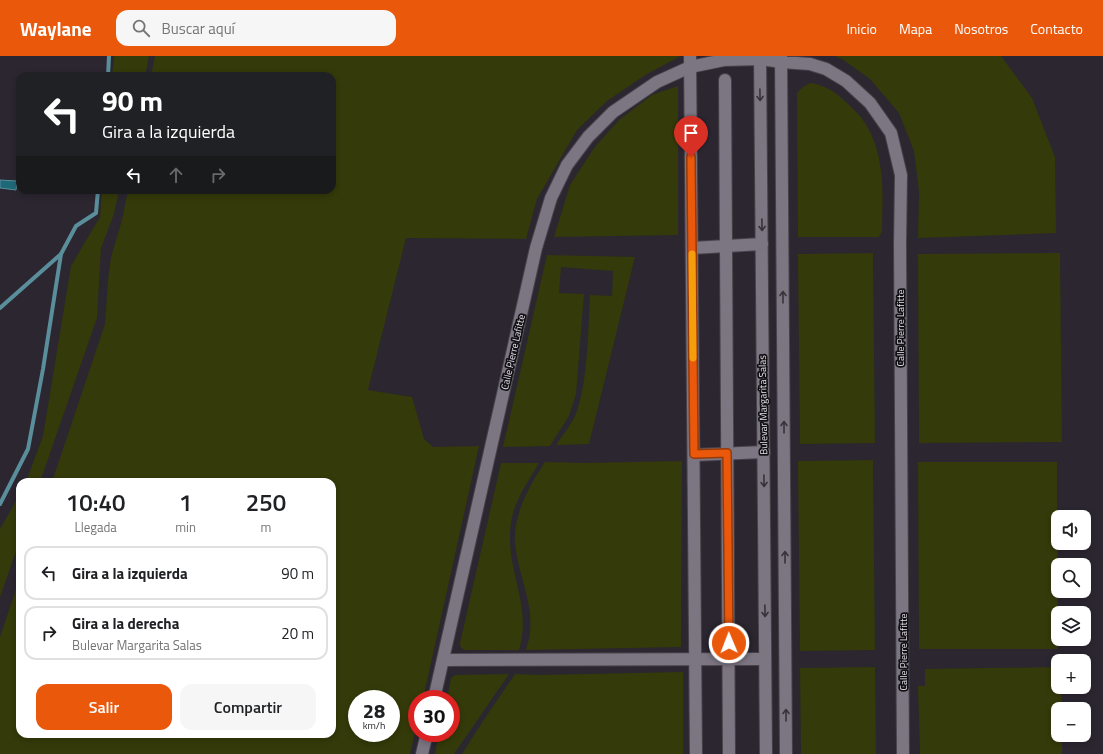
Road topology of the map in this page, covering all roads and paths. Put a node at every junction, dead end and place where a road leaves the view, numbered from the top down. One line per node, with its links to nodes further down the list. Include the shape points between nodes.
1 (760, 57): 2 (street, Calle Pierre Lafitte); 3 (street, Calle Pierre Lafitte); 5 (street, Bulevar Margarita Salas, one-way to 5)
2 (781, 59): 21 (street, Bulevar Margarita Salas, one-way to 2); 22 (street, Calle Pierre Lafitte, via 826,69 846,81 870,103 891,133 901,175)
3 (690, 61): 7 (street); 14 (street, Calle Pierre Lafitte, via 613,112 588,137 567,165 551,198 536,248)
4 (724, 80): 6 (street)
5 (762, 244): 6 (street); 8 (street, Bulevar Margarita Salas)
6 (726, 246): 7 (street); 9 (street)
7 (692, 248): 10 (street)
8 (764, 452): 9 (street); 13 (street, Bulevar Margarita Salas, one-way to 13)
9 (727, 453): 10 (street); 12 (street)
10 (694, 454): 11 (street)
11 (695, 659): 12 (street); 14 (street); 18 (street)
12 (729, 659): 13 (street); 19 (street)
13 (765, 659): 20 (street, Bulevar Margarita Salas)
14 (443, 660): 15 (street, Calle Pierre Lafitte)
15 (436, 690)
16 (425, 742): 17 (street)
17 (422, 754)
18 (696, 754)
19 (729, 754)
20 (766, 754)
21 (786, 754)
22 (903, 754)

